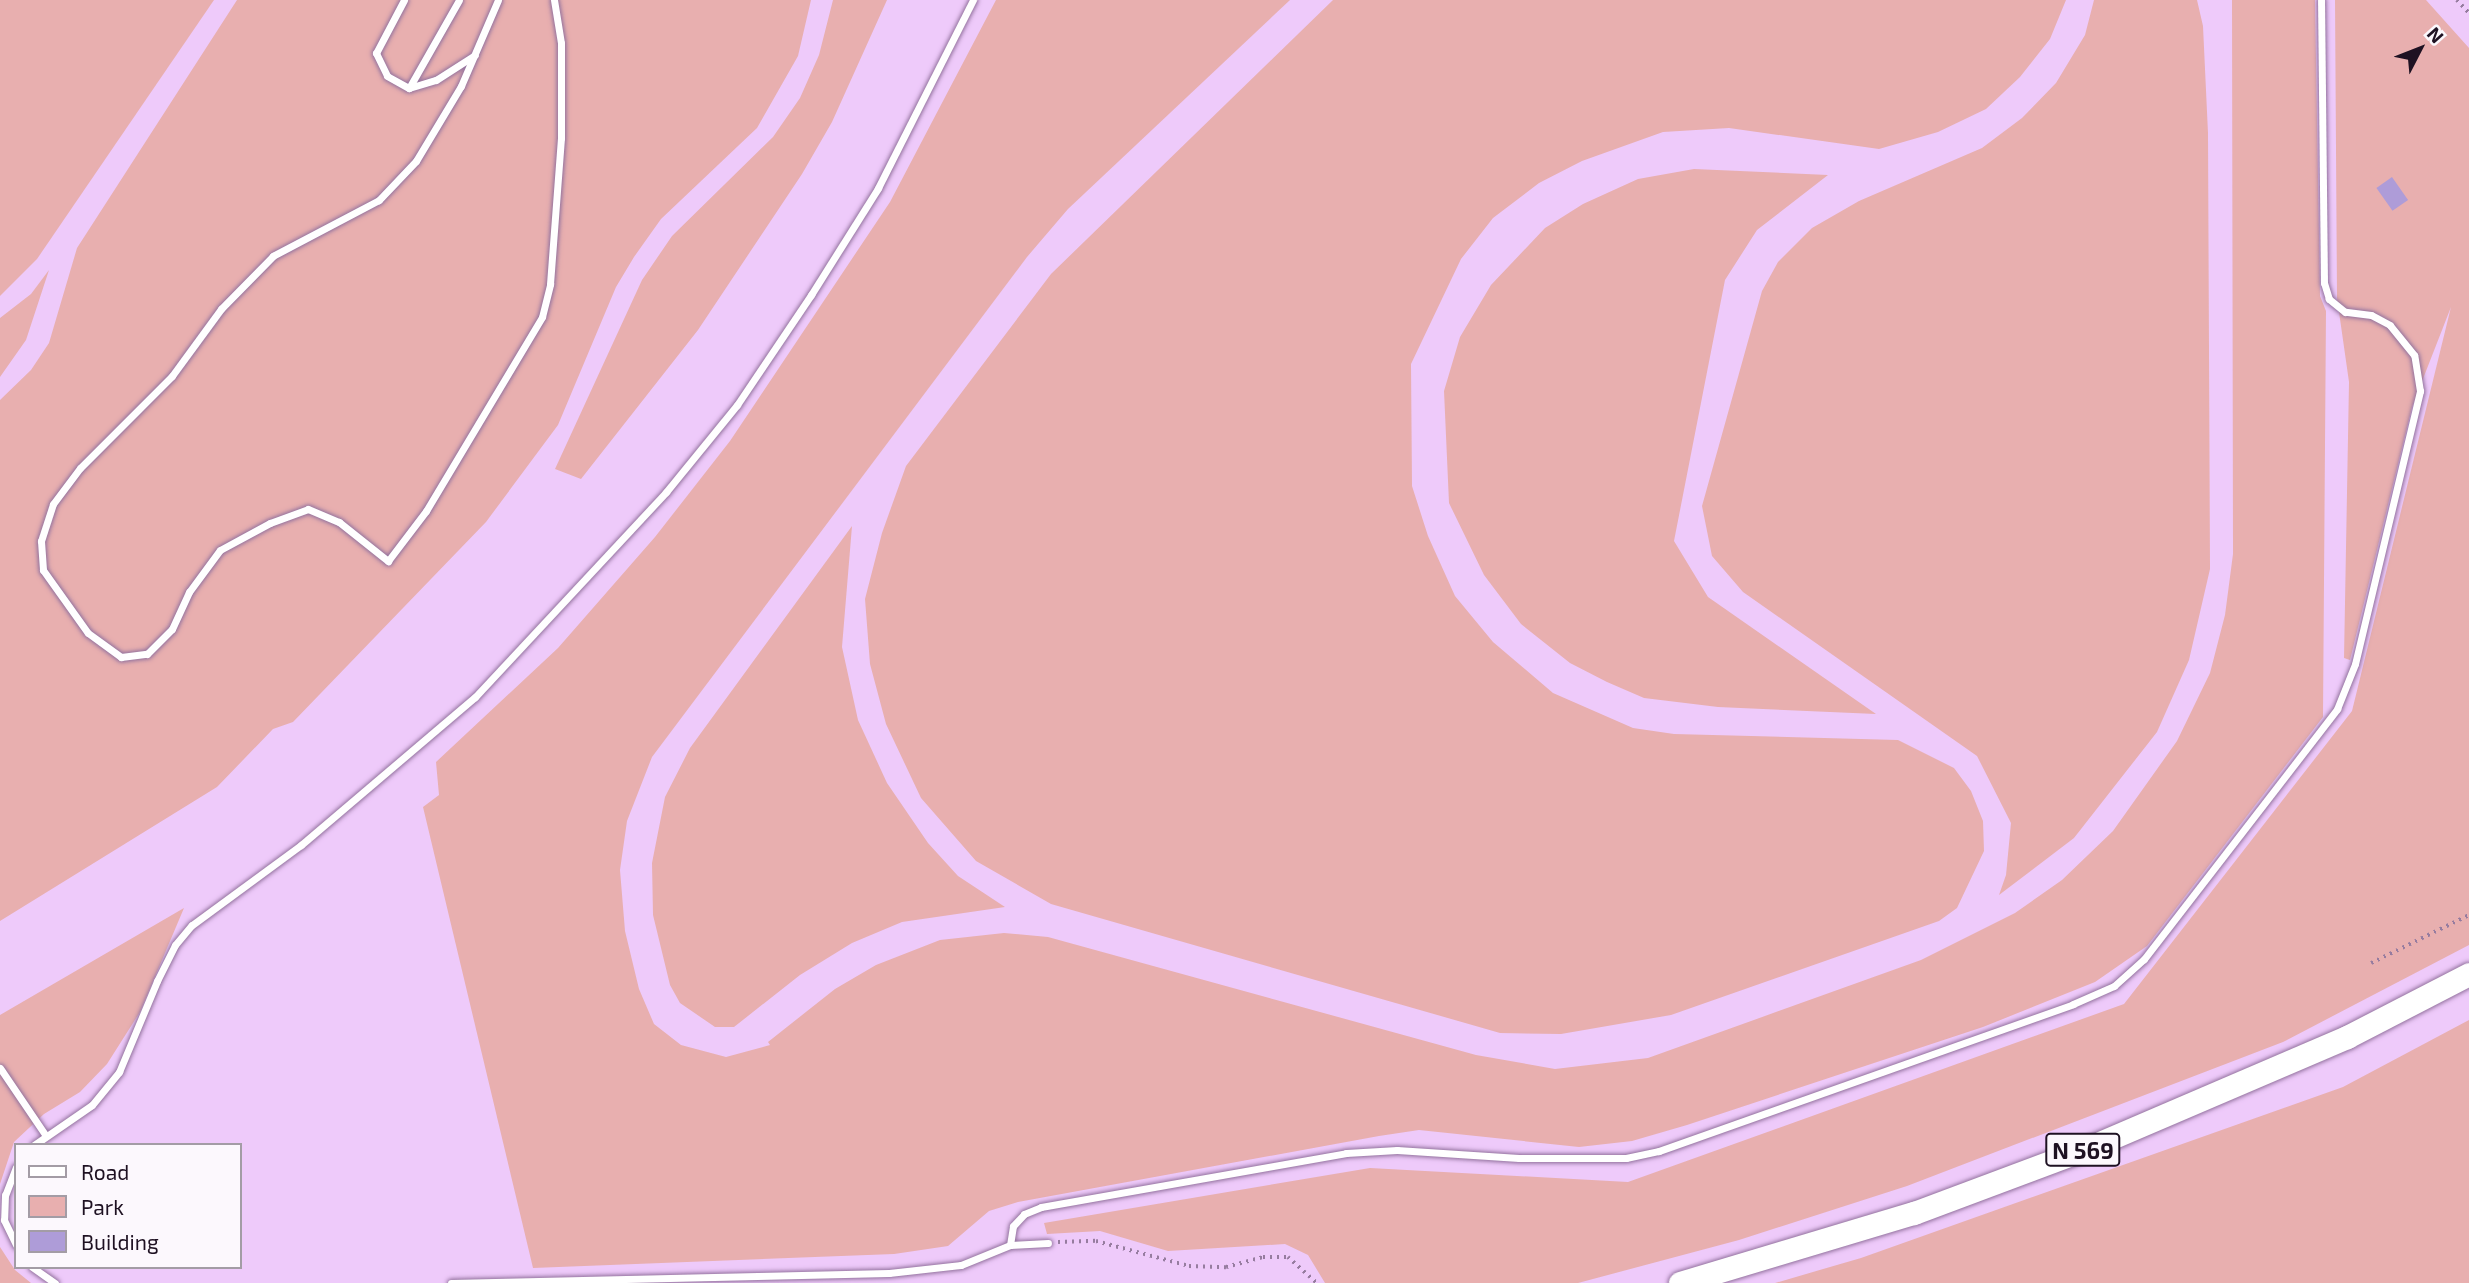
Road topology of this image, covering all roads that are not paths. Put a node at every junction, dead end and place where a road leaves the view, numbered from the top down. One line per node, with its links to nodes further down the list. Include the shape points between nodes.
1 (404, 0): 8 (lane, via 376,53 387,76)
2 (458, 0): 8 (lane)
3 (498, 0): 7 (lane)
4 (554, 0): 7 (lane, via 561,43 561,138 550,284 542,317 426,510 388,561 339,522 308,509 270,523 220,550 189,592 172,629 147,653 121,657 88,633 43,569 41,541 53,504 80,468 172,376 221,309 273,256 379,200 407,170)
5 (973, 0): 11 (lane, via 878,188 737,405 588,580 475,697 301,845 192,925 169,957 119,1072 92,1105)
6 (2321, 0): 17 (lane, via 2325,283 2329,299 2345,312 2371,315 2390,325 2414,355 2420,391 2355,664 2337,709 2144,959 2114,986 2073,1004 1659,1151 1626,1158 1519,1158 1396,1150 1346,1153 1041,1207 1024,1214 1013,1226)
7 (476, 55): 8 (lane, via 436,80)
8 (409, 88)
9 (2469, 974): 21 (main road, N 569, via 2347,1037 2088,1148 1914,1213)
10 (0, 1068): 11 (lane)
11 (46, 1136): 12 (lane)
12 (37, 1143)
13 (14, 1172): 14 (lane)
14 (2, 1221): 15 (lane)
15 (14, 1242)
16 (1048, 1243): 17 (lane)
17 (1010, 1245): 20 (lane, via 961,1265 889,1273)
18 (35, 1269): 19 (lane)
19 (55, 1283)
20 (452, 1283)
21 (1681, 1283)

